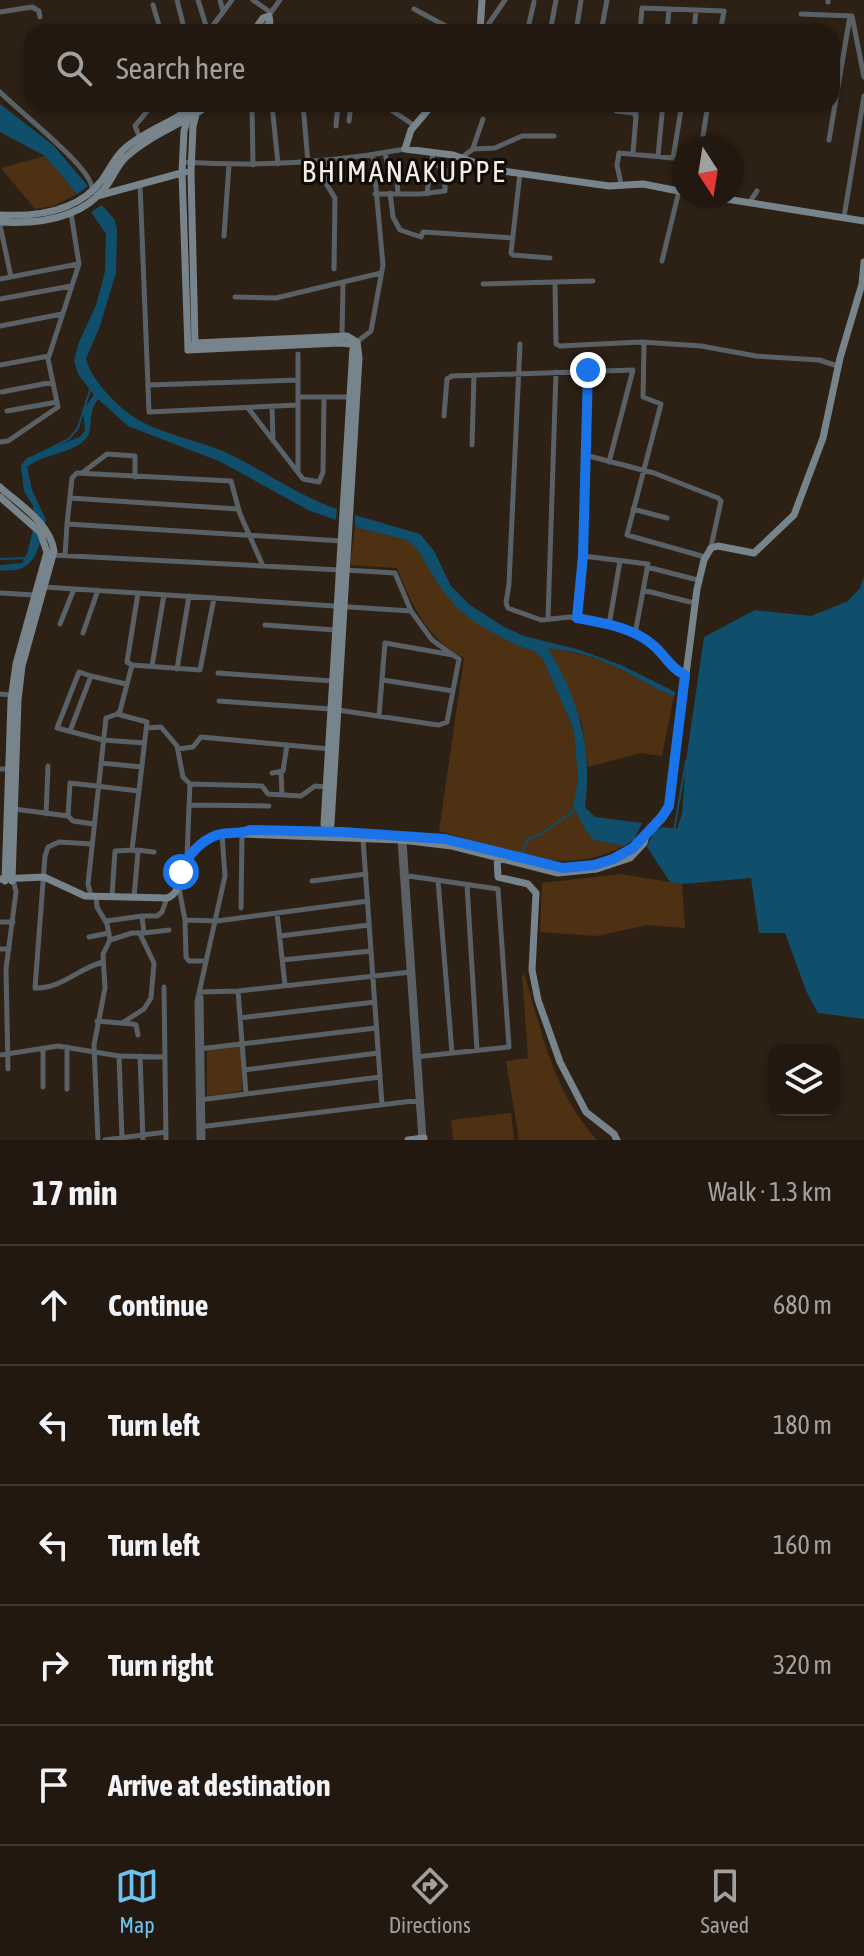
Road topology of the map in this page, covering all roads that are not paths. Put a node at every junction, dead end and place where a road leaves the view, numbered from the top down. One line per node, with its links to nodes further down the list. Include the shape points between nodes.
1 (177, 0): 26 (street)
2 (198, 0): 27 (street)
3 (220, 0): 20 (street)
4 (232, 0): 20 (street)
5 (253, 0): 21 (street)
6 (280, 0): 21 (street)
7 (482, 0): 32 (street)
8 (505, 0): 33 (street)
9 (556, 0): 35 (street)
10 (581, 0): 36 (street)
11 (607, 0): 37 (street)
12 (642, 0): 15 (street)
13 (534, 2): 34 (street)
14 (153, 5): 25 (street)
15 (642, 8): 17 (street); 38 (street)
16 (414, 9): 31 (street)
17 (669, 9): 18 (street); 39 (street)
18 (696, 10): 40 (street); 41 (street, via 724,11)
19 (0, 12): 24 (street, via 32,7)
20 (223, 12): 28 (street)
21 (270, 14): 29 (street); 30 (street)
22 (801, 14): 23 (street)
23 (850, 16): 42 (street); 43 (street)
24 (40, 17)
25 (159, 24)
26 (183, 24)
27 (206, 24)
28 (214, 24)
29 (259, 24)
30 (268, 24)
31 (442, 24)
32 (481, 24)
33 (487, 24)
34 (529, 24)
35 (552, 24)
36 (577, 24)
37 (602, 24)
38 (641, 24)
39 (668, 24)
40 (695, 24)
41 (722, 24)
42 (840, 75)
43 (864, 77)
44 (0, 92): 98 (street, via 90,177)
45 (864, 96): 104 (street)
46 (146, 112): 70 (street, via 135,126)
47 (192, 112): 63 (street); 70 (street); 81 (street)
48 (252, 112): 87 (street)
49 (273, 112): 85 (street)
50 (304, 112): 84 (street)
51 (337, 112): 65 (street)
52 (350, 112): 64 (street)
53 (394, 112): 66 (street)
54 (426, 112): 66 (street)
55 (624, 112): 61 (street)
56 (636, 112): 61 (street)
57 (662, 112): 78 (street)
58 (681, 112): 68 (street)
59 (707, 112): 69 (street)
60 (834, 112): 71 (street)
61 (636, 116): 76 (street)
62 (483, 119): 73 (street)
63 (186, 121): 81 (street); 98 (street, via 125,158)
64 (349, 121)
65 (336, 126)
66 (415, 126): 72 (street)
67 (554, 136): 73 (street, via 522,136 495,148)
68 (677, 136)
69 (703, 136)
70 (141, 139): 98 (street, via 120,153)
71 (829, 140)
72 (405, 149): 74 (street); 75 (street)
73 (473, 149): 79 (street)
74 (432, 152): 79 (street); 83 (street)
75 (385, 153): 77 (street); 95 (street)
76 (633, 153): 78 (street); 91 (street, via 617,155)
77 (373, 155): 82 (street); 96 (street)
78 (658, 156): 80 (street)
79 (461, 158): 89 (street)
80 (672, 158)
81 (187, 162): 86 (street); 88 (street)
82 (325, 162): 84 (street); 113 (street, via 327,185 335,198)
83 (432, 162): 97 (street); 97 (street, via 445,169 445,190)
84 (308, 163): 85 (street)
85 (278, 164): 87 (street)
86 (229, 165): 87 (street); 107 (street)
87 (253, 165)
88 (187, 172): 90 (street); 128 (street); 131 (street)
89 (520, 173): 91 (street); 108 (street)
90 (140, 184): 98 (street); 142 (street)
91 (621, 184): 92 (street)
92 (672, 189)
93 (757, 191): 100 (street)
94 (390, 193): 95 (street); 96 (street); 108 (street, via 400,230 421,237 423,232)
95 (398, 193): 97 (street)
96 (375, 194): 114 (street)
97 (427, 194)
98 (89, 196): 102 (street); 103 (street, via 41,215)
99 (744, 202): 100 (street)
100 (749, 203): 104 (street)
101 (677, 208): 110 (street)
102 (70, 212): 106 (street, via 37,223); 112 (street)
103 (0, 215)
104 (844, 217): 105 (street)
105 (864, 221)
106 (0, 224): 115 (street)
107 (224, 236)
108 (513, 238): 109 (street, via 511,255)
109 (550, 258)
110 (662, 261)
111 (864, 262): 135 (street)
112 (79, 264): 115 (street); 121 (street)
113 (334, 269)
114 (381, 273): 119 (street); 129 (street, via 371,331)
115 (11, 277): 116 (street)
116 (0, 279)
117 (593, 281): 118 (street)
118 (555, 282): 120 (street); 127 (street, via 556,344)
119 (343, 284): 122 (street, via 276,298); 126 (street)
120 (483, 284)
121 (72, 285): 123 (street); 124 (street)
122 (235, 297)
123 (0, 299)
124 (62, 314): 125 (street); 133 (street)
125 (0, 326)
126 (342, 336): 128 (street); 129 (street, via 353,338)
127 (641, 342): 135 (street); 158 (street, via 641,393 661,404)
128 (195, 343): 131 (street)
129 (354, 344): 131 (street); 146 (street); 167 (street, via 359,358)
130 (520, 344): 139 (street)
131 (188, 350)
132 (298, 354): 140 (street)
133 (49, 356): 134 (street); 141 (street)
134 (0, 365)
135 (838, 366): 173 (street, via 823,438 794,515 754,553)
136 (588, 370): 137 (street); 156 (street); 157 (street, via 633,370)
137 (556, 372): 139 (street); 196 (street)
138 (474, 375): 139 (street); 152 (street, via 447,379); 155 (street)
139 (519, 375): 196 (street, via 506,603 520,614)
140 (298, 380): 142 (street); 144 (street)
141 (53, 382): 143 (street); 147 (street)
142 (148, 385): 150 (street, via 149,412)
143 (2, 392)
144 (298, 397): 145 (street); 148 (street)
145 (324, 397): 146 (street); 159 (street, via 321,480 303,479)
146 (351, 397): 167 (street)
147 (57, 402): 151 (street); 154 (street, via 58,407)
148 (298, 405): 149 (street); 159 (street)
149 (272, 406): 150 (street); 153 (street)
150 (247, 407): 153 (street)
151 (7, 411)
152 (444, 416)
153 (273, 441): 159 (street)
154 (0, 442)
155 (472, 445)
156 (585, 455): 157 (street); 176 (street)
157 (609, 462): 158 (street)
158 (642, 470): 166 (street); 173 (street, via 721,501)
159 (298, 472)
160 (82, 473): 161 (street); 161 (street, via 107,454 135,456); 164 (street, via 73,475)
161 (135, 477): 165 (street, via 231,481)
162 (0, 487): 168 (street)
163 (0, 497): 168 (street)
164 (70, 498): 165 (street); 170 (street)
165 (238, 509): 171 (street)
166 (633, 509): 169 (street); 177 (street, via 627,535)
167 (347, 512): 172 (street); 181 (street)
168 (29, 518): 174 (street, via 45,534)
169 (667, 518)
170 (67, 524): 171 (street); 175 (street)
171 (248, 536): 172 (street); 179 (street)
172 (342, 541): 181 (street)
173 (711, 548): 177 (street)
174 (50, 555): 175 (street); 183 (street)
175 (65, 556): 179 (street)
176 (583, 556): 178 (street); 195 (street)
177 (705, 557): 208 (street)
178 (620, 561): 180 (street); 199 (street)
179 (263, 566): 181 (street)
180 (647, 567): 182 (street); 186 (street)
181 (343, 570): 193 (street); 194 (street, via 395,573)
182 (694, 579)
183 (40, 589): 184 (street); 187 (street); 215 (street); 240 (street, via 22,666)
184 (74, 589): 185 (street); 197 (street)
185 (98, 590): 188 (street); 201 (street)
186 (643, 590): 192 (street); 202 (street)
187 (0, 593)
188 (138, 593): 189 (street); 204 (street, via 127,662)
189 (164, 595): 190 (street); 205 (street)
190 (189, 596): 191 (street); 206 (street)
191 (214, 598): 193 (street); 206 (street, via 201,669)
192 (690, 602)
193 (341, 605): 194 (street); 200 (street); 217 (street)
194 (411, 611): 203 (street, via 438,647)
195 (577, 618): 196 (street); 199 (street)
196 (548, 619)
197 (60, 624)
198 (265, 625): 200 (street)
199 (609, 625): 202 (street)
200 (336, 630): 211 (street)
201 (83, 633)
202 (635, 634): 208 (street)
203 (453, 655): 210 (street, via 385,643); 213 (street, via 459,664)
204 (132, 665): 205 (street); 212 (street)
205 (152, 666): 206 (street)
206 (177, 669)
207 (218, 673): 211 (street)
208 (685, 675): 245 (street, via 669,806)
209 (91, 676): 212 (street); 221 (street); 221 (street, via 79,672 57,727)
210 (383, 680): 213 (street); 219 (street)
211 (334, 681): 217 (street)
212 (126, 684): 218 (street)
213 (453, 692): 219 (street, via 443,724)
214 (0, 694): 215 (street)
215 (11, 695): 230 (street)
216 (219, 701): 217 (street)
217 (335, 710): 219 (street); 226 (street)
218 (117, 714): 220 (street, via 147,722); 222 (street, via 106,718)
219 (379, 716)
220 (147, 728): 223 (street); 225 (street, via 161,727)
221 (70, 732): 222 (street)
222 (103, 740): 223 (street); 227 (street)
223 (145, 743): 229 (street)
224 (287, 745): 225 (street, via 201,737 193,747); 226 (street); 231 (street)
225 (178, 749): 233 (street, via 183,777)
226 (332, 750): 235 (street); 244 (street)
227 (101, 763): 229 (street); 234 (street)
228 (48, 766): 241 (street)
229 (142, 767): 236 (street)
230 (4, 769): 240 (street)
231 (281, 772): 232 (street); 237 (street)
232 (272, 773)
233 (190, 784): 237 (street, via 248,784); 238 (street)
234 (98, 786): 236 (street); 242 (street, via 70,783); 243 (street)
235 (327, 787): 237 (street, via 315,786 301,796); 244 (street)
236 (139, 791): 251 (street)
237 (282, 795)
238 (190, 805): 239 (street); 253 (street)
239 (269, 806)
240 (11, 809): 241 (street); 259 (street)
241 (46, 814): 242 (street)
242 (68, 816): 243 (street)
243 (94, 824): 250 (street)
244 (327, 832): 245 (street, via 445,839 563,868 620,856); 246 (street); 248 (street)
245 (647, 832): 254 (street, via 630,858 578,872 535,869)
246 (242, 833): 247 (street); 268 (street)
247 (222, 834): 253 (street); 273 (street, via 225,876)
248 (363, 839): 249 (street); 255 (street)
249 (402, 840): 254 (street); 256 (street)
250 (92, 844): 257 (street, via 59,842 48,847); 263 (street, via 88,884)
251 (134, 850): 252 (street); 264 (street, via 115,851); 265 (street)
252 (154, 852)
253 (187, 856): 262 (street)
254 (497, 857): 335 (street, via 498,877 528,884 536,893 532,970 560,1062 586,1112)
255 (366, 874): 260 (street); 267 (street)
256 (404, 875): 258 (street); 289 (street)
257 (44, 877): 259 (street); 263 (street); 287 (street, via 35,988 62,983)
258 (438, 880): 261 (street); 309 (street)
259 (7, 881): 275 (street, via 16,892)
260 (312, 881)
261 (467, 885): 307 (street); 307 (street, via 498,889 509,1047)
262 (179, 888): 266 (street); 271 (street)
263 (94, 896): 264 (street); 272 (street)
264 (112, 896): 265 (street)
265 (134, 897): 266 (street)
266 (167, 898): 270 (street, via 157,916)
267 (368, 901): 269 (street); 276 (street)
268 (241, 908)
269 (277, 913): 273 (street); 280 (street)
270 (142, 916): 272 (street); 278 (street)
271 (185, 920): 273 (street); 286 (street, via 187,959)
272 (106, 921): 279 (street)
273 (217, 921): 286 (street)
274 (0, 922): 275 (street)
275 (13, 922): 283 (street)
276 (369, 925): 280 (street); 284 (street)
277 (169, 930): 278 (street)
278 (142, 934): 279 (street); 298 (street, via 154,963 151,998)
279 (110, 936): 281 (street); 287 (street)
280 (280, 936): 285 (street)
281 (89, 937)
282 (0, 949): 283 (street)
283 (9, 949): 288 (street)
284 (371, 951): 285 (street); 290 (street)
285 (282, 960): 291 (street)
286 (206, 961): 294 (street)
287 (103, 962): 297 (street, via 105,988)
288 (3, 970): 300 (street)
289 (411, 972): 290 (street); 314 (street)
290 (373, 976): 291 (street); 295 (street)
291 (285, 985): 293 (street)
292 (164, 987): 315 (street)
293 (238, 991): 294 (street); 296 (street)
294 (201, 992): 305 (street); 305 (street)
295 (375, 1002): 296 (street); 299 (street)
296 (240, 1018): 302 (street)
297 (97, 1021): 298 (street); 306 (street)
298 (122, 1023): 301 (street, via 136,1025)
299 (376, 1028): 302 (street); 308 (street)
300 (4, 1030): 310 (street)
301 (138, 1035)
302 (242, 1045): 305 (street); 317 (street)
303 (67, 1047): 304 (street); 306 (street); 320 (street)
304 (43, 1048): 310 (street); 319 (street)
305 (200, 1049): 322 (street)
306 (94, 1050): 312 (street); 330 (street)
307 (477, 1050): 309 (street)
308 (378, 1053): 317 (street); 318 (street)
309 (452, 1053): 314 (street)
310 (8, 1054): 311 (street); 316 (street)
311 (0, 1055)
312 (119, 1056): 313 (street); 327 (street)
313 (140, 1056): 315 (street); 328 (street)
314 (417, 1056): 323 (street)
315 (165, 1057): 326 (street)
316 (8, 1069)
317 (244, 1070): 321 (street)
318 (380, 1077): 321 (street); 324 (street)
319 (43, 1087)
320 (67, 1089)
321 (246, 1094): 322 (street)
322 (201, 1100): 325 (street)
323 (420, 1100): 324 (street); 329 (street)
324 (382, 1105): 325 (street)
325 (201, 1127): 333 (street)
326 (166, 1132): 328 (street); 332 (street)
327 (122, 1138): 328 (street); 331 (street)
328 (143, 1138)
329 (423, 1139): 334 (street)
330 (98, 1140)
331 (105, 1140)
332 (166, 1140)
333 (201, 1140)
334 (408, 1140)
335 (617, 1140)

